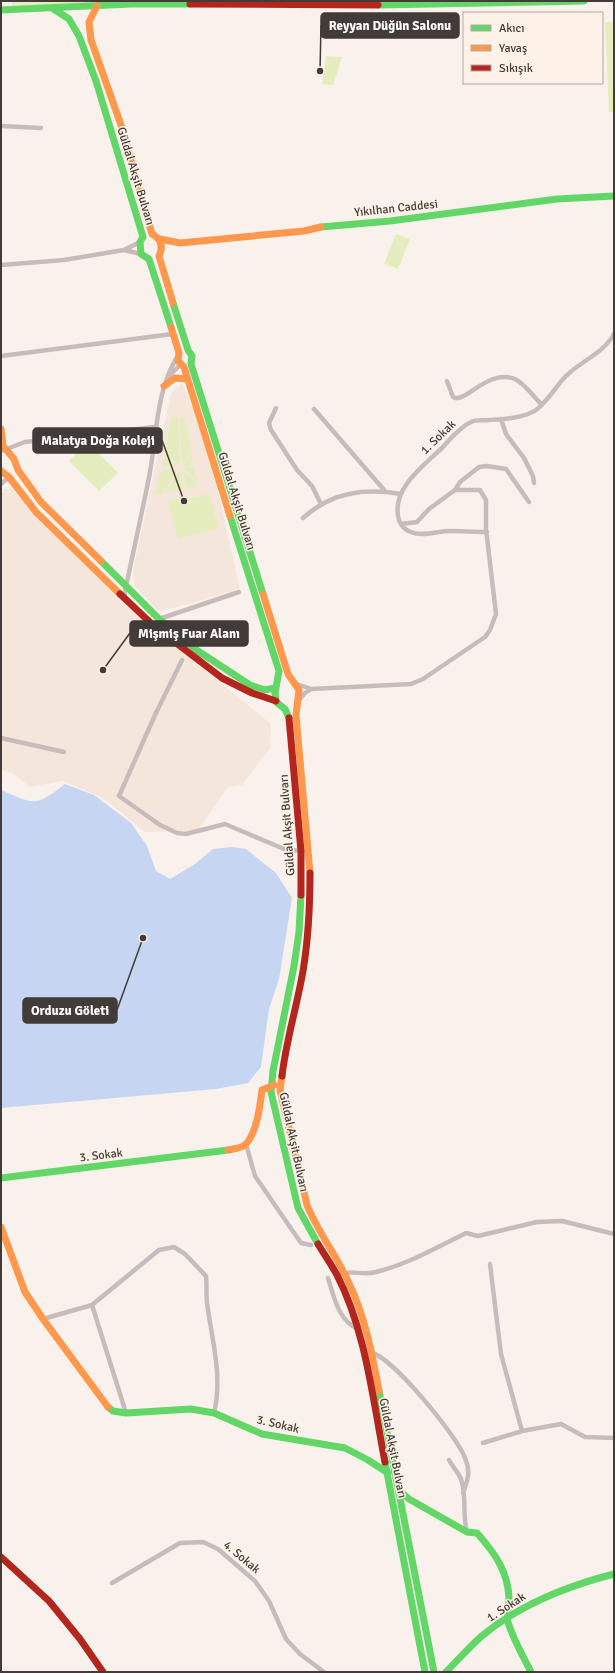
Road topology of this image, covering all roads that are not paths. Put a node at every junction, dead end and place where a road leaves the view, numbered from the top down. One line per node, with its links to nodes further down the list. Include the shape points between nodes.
1 (3, 1): 5 (main road)
2 (584, 1): 3 (main road, via 420,5)
3 (96, 6): 4 (main road); 9 (main road, Güldal Akşit Bulvarı, via 89,17 89,31 121,126)
4 (52, 8): 5 (main road); 10 (main road, Güldal Akşit Bulvarı, via 69,19 84,48 109,123)
5 (2, 10)
6 (1, 126): 7 (street)
7 (41, 128)
8 (614, 196): 12 (main road, Yıkılhan Caddesi, via 557,199 390,221)
9 (152, 234): 10 (main road); 11 (main road, Güldal Akşit Bulvarı)
10 (141, 240): 13 (street); 15 (main road, Güldal Akşit Bulvarı)
11 (160, 240): 12 (main road, Yıkılhan Caddesi); 14 (main road, Güldal Akşit Bulvarı)
12 (180, 243): 14 (main road, Yıkılhan Caddesi)
13 (124, 250): 15 (street); 17 (street, via 64,260)
14 (160, 253): 16 (main road); 20 (main road, Güldal Akşit Bulvarı)
15 (141, 254): 16 (main road)
16 (149, 259): 18 (main road, Güldal Akşit Bulvarı)
17 (1, 265)
18 (173, 334): 21 (main road, Güldal Akşit Bulvarı); 22 (street)
19 (614, 334): 28 (street, 1. Sokak, via 606,344 566,376)
20 (188, 350): 21 (main road); 23 (main road, Güldal Akşit Bulvarı, via 193,355)
21 (178, 355): 24 (main road, Güldal Akşit Bulvarı); 27 (street)
22 (1, 356)
23 (191, 364): 24 (main road); 55 (main road, Güldal Akşit Bulvarı, via 288,674)
24 (182, 366): 25 (main road, Güldal Akşit Bulvarı); 27 (street)
25 (187, 378): 27 (main road, via 180,376); 56 (main road, Güldal Akşit Bulvarı, via 278,671)
26 (447, 381): 28 (street, via 453,397 458,399 489,380 510,378 520,382)
27 (165, 382): 32 (street)
28 (542, 405): 31 (street, 1. Sokak, via 530,413)
29 (276, 408): 46 (street, via 269,424 271,430 297,470 312,486)
30 (314, 409): 43 (street)
31 (501, 419): 40 (street, via 506,434 524,458); 44 (street, 1. Sokak, via 472,421 465,426 416,472)
32 (155, 427): 34 (street); 50 (street, via 150,470)
33 (1, 429): 35 (main road)
34 (19, 444): 35 (street); 36 (street, via 14,449)
35 (3, 450): 36 (main road)
36 (14, 459): 37 (main road)
37 (18, 470): 39 (main road, via 15,476); 50 (main road, via 41,502)
38 (1, 471): 39 (main road)
39 (9, 477): 41 (street); 52 (main road, via 36,512)
40 (534, 483)
41 (1, 484)
42 (455, 490): 45 (street, via 460,482 479,467 501,467 506,469); 48 (street, via 417,522); 49 (street, via 480,490 486,500)
43 (385, 491): 44 (street); 46 (street, via 361,492)
44 (401, 494): 48 (street, 1. Sokak, via 397,508)
45 (529, 502)
46 (321, 504): 47 (street)
47 (303, 518)
48 (401, 524): 49 (street, via 404,529 417,534 449,531)
49 (487, 532): 57 (street, via 496,614 485,637 423,679 411,684)
50 (126, 586): 52 (street); 53 (main road)
51 (240, 592): 53 (street)
52 (124, 597): 58 (main road, via 154,626 222,678 252,693)
53 (159, 619): 56 (main road, via 198,651 250,685 265,690)
54 (182, 660): 63 (street, via 118,796 160,825 177,833 186,834 225,824 284,849)
55 (294, 683): 56 (main road); 57 (street); 59 (main road, Güldal Akşit Bulvarı, via 300,693)
56 (276, 686): 58 (main road, Güldal Akşit Bulvarı)
57 (311, 689): 59 (street)
58 (276, 701): 60 (main road)
59 (298, 703): 60 (main road); 63 (main road, Güldal Akşit Bulvarı)
60 (285, 709): 63 (main road, Güldal Akşit Bulvarı, via 290,721)
61 (1, 738): 62 (street)
62 (64, 752)
63 (305, 850): 64 (main road, Güldal Akşit Bulvarı, via 310,896 305,954); 65 (main road, Güldal Akşit Bulvarı, via 299,932)
64 (280, 1084): 65 (main road); 72 (main road, Güldal Akşit Bulvarı, via 307,1205)
65 (271, 1086): 66 (main road, via 262,1090 257,1123); 73 (main road, Güldal Akşit Bulvarı, via 298,1208 303,1221)
66 (246, 1144): 67 (main road, 3. Sokak, via 237,1149); 70 (street, via 255,1176 301,1243)
67 (1, 1178)
68 (1, 1226): 76 (main road, 3. Sokak, via 25,1292)
69 (614, 1234): 72 (street, via 562,1221 537,1222 478,1236 466,1233 415,1259 374,1273)
70 (311, 1245)
71 (490, 1264): 81 (street, via 501,1354)
72 (344, 1272): 73 (street); 78 (main road, Güldal Akşit Bulvarı, via 362,1317)
73 (337, 1275): 77 (main road, Güldal Akşit Bulvarı)
74 (328, 1278): 77 (street, via 345,1321)
75 (92, 1305): 76 (street); 79 (street); 80 (street, via 159,1250 174,1247 186,1254 206,1276 207,1303 216,1348 217,1400)
76 (43, 1319): 79 (main road, 3. Sokak, via 105,1404 113,1411)
77 (358, 1329): 85 (main road, Güldal Akşit Bulvarı)
78 (372, 1353): 86 (main road, Güldal Akşit Bulvarı); 87 (street, via 379,1355 406,1380 450,1432 465,1457 469,1477)
79 (126, 1413): 80 (main road, 3. Sokak, via 191,1409)
80 (214, 1414): 85 (main road, 3. Sokak, via 262,1434 345,1448)
81 (522, 1431): 82 (street, via 561,1424 585,1436); 83 (street)
82 (614, 1438)
83 (483, 1443)
84 (449, 1460): 87 (street, via 460,1477)
85 (386, 1471): 86 (main road, 3. Sokak); 95 (main road, Güldal Akşit Bulvarı)
86 (399, 1490): 88 (main road, 3. Sokak, via 409,1499); 96 (main road, Güldal Akşit Bulvarı)
87 (463, 1493): 88 (street)
88 (467, 1532): 92 (main road, 3. Sokak, via 477,1533 495,1555 502,1569 510,1597)
89 (1, 1557): 93 (main road, via 49,1601)
90 (614, 1574): 92 (main road, 1. Sokak, via 584,1582 528,1605)
91 (112, 1583): 94 (street, 4. Sokak, via 180,1542 203,1542 218,1549 255,1581 269,1601 286,1639 300,1654)
92 (507, 1620): 97 (main road, 1. Sokak, via 483,1635); 98 (main road)
93 (103, 1672)
94 (324, 1672)
95 (425, 1672)
96 (434, 1672)
97 (446, 1672)
98 (531, 1672)

